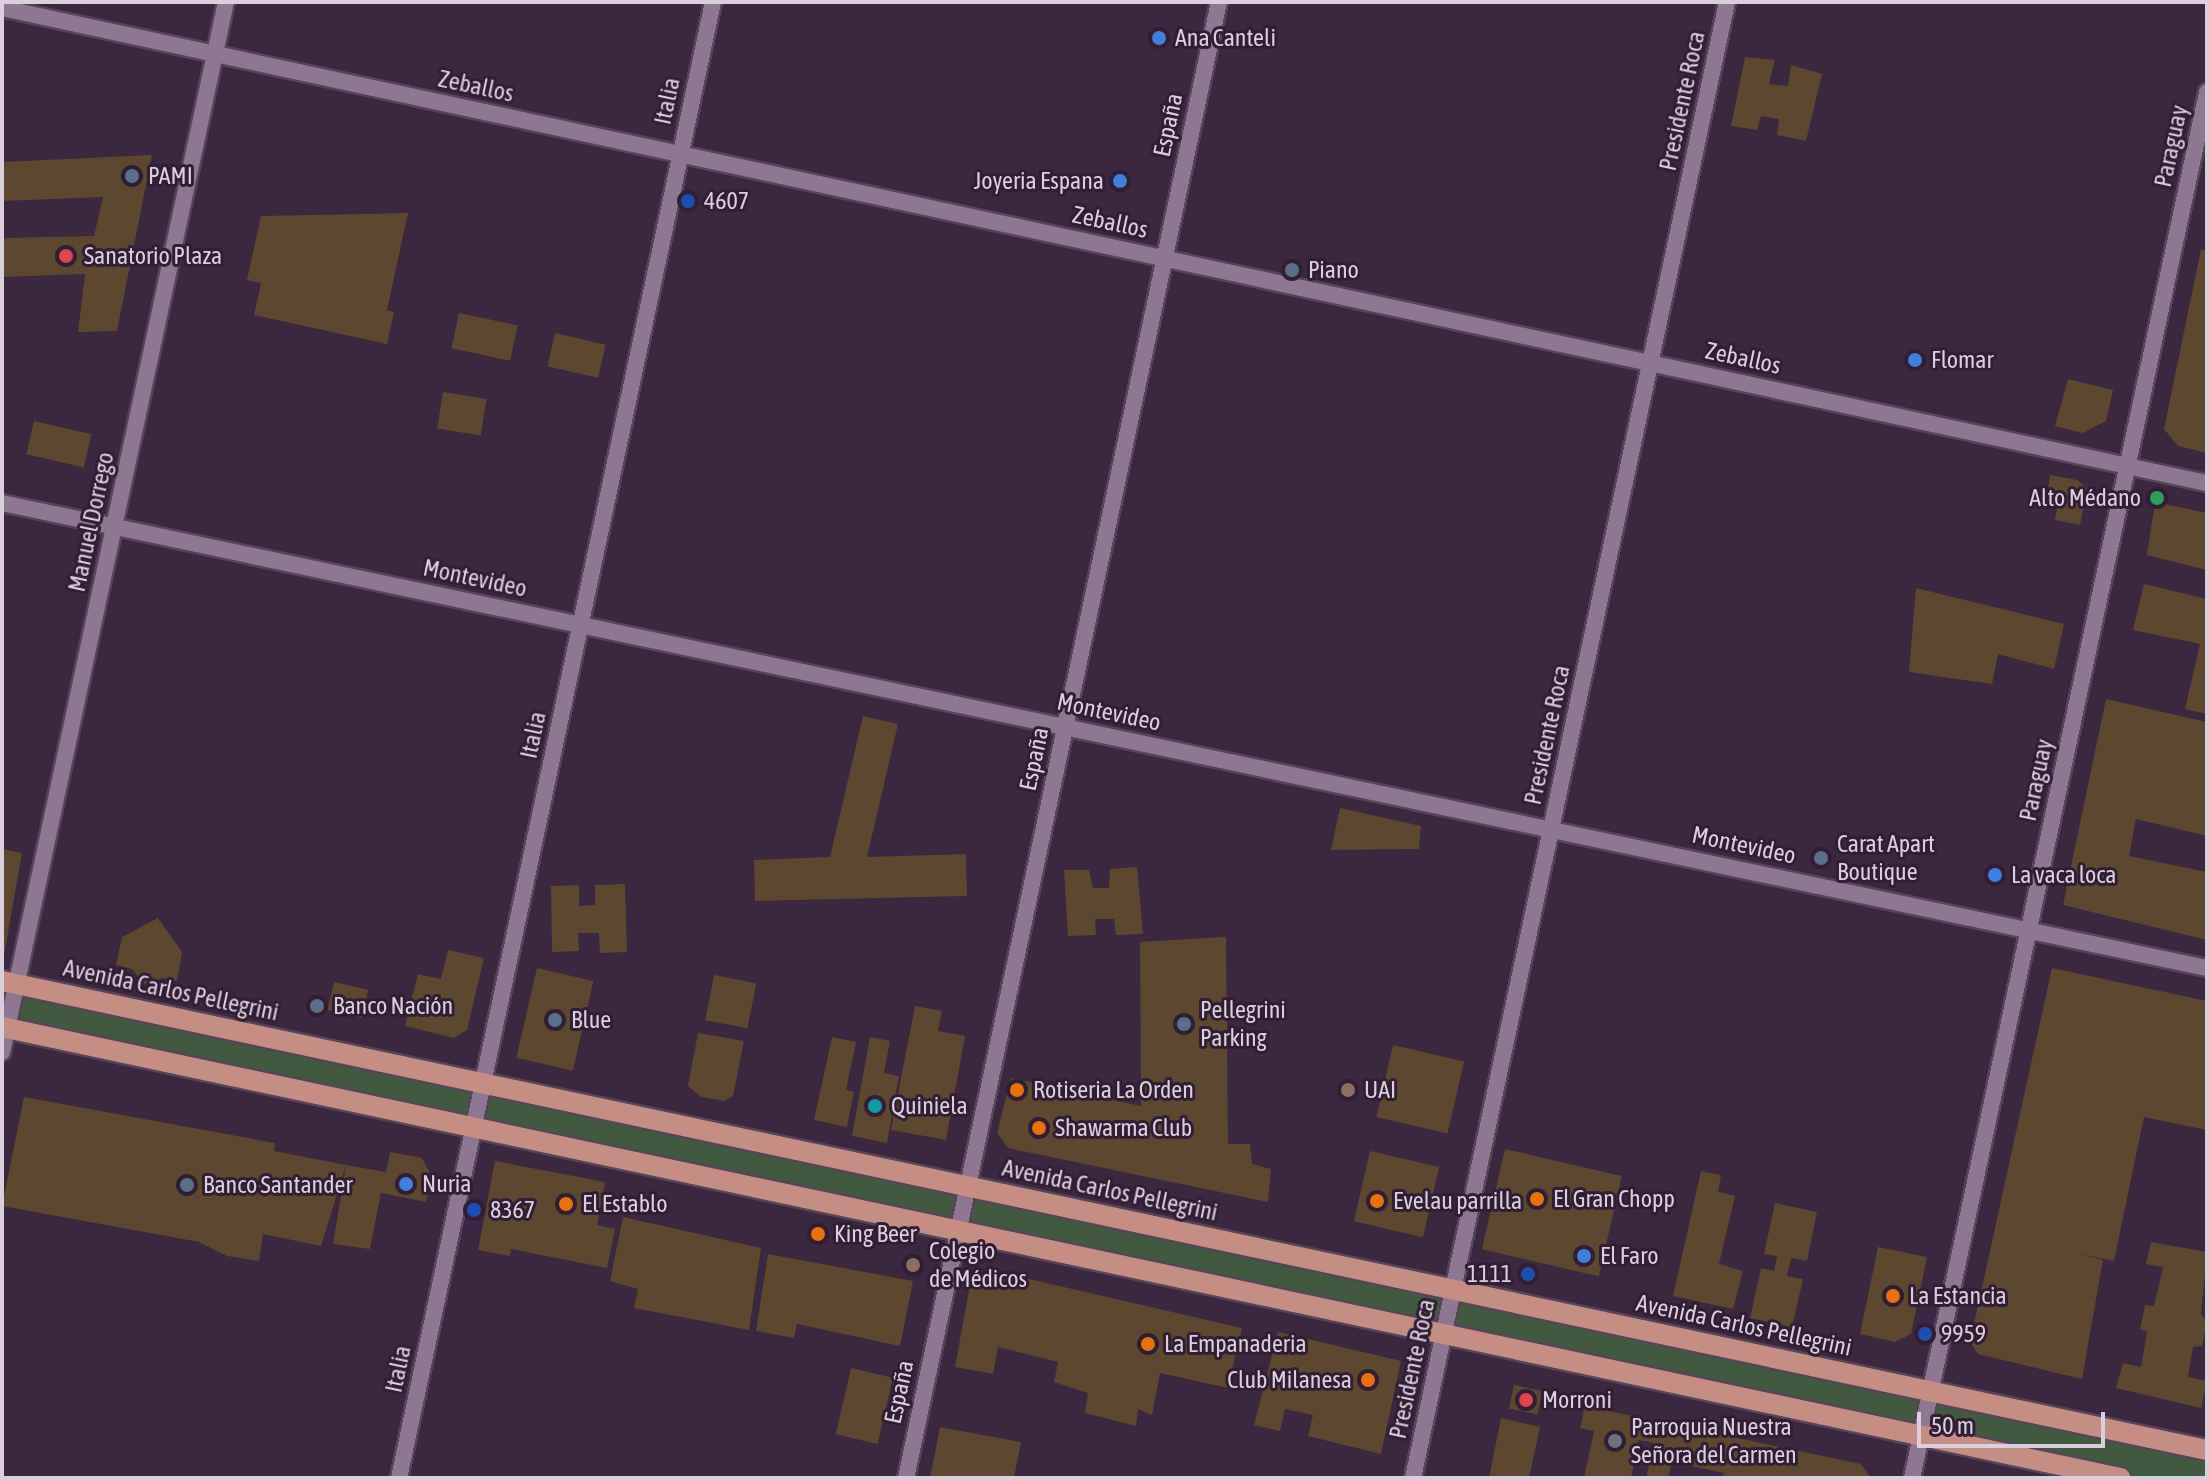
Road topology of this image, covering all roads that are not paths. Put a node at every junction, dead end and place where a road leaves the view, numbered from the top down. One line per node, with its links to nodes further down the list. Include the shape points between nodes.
1 (226, 2): 6 (street, Manuel Dorrego)
2 (713, 2): 8 (street, Italia)
3 (1219, 2): 9 (street, España)
4 (1727, 2): 10 (street, Presidente Roca)
5 (2, 8): 6 (street, Zeballos)
6 (215, 54): 8 (street, Zeballos); 14 (street, Manuel Dorrego)
7 (2207, 92): 11 (street, Paraguay)
8 (680, 154): 9 (street, Zeballos); 15 (street, Italia)
9 (1164, 258): 10 (street, Zeballos); 16 (street, España)
10 (1650, 363): 11 (street, Zeballos); 17 (street, Presidente Roca)
11 (2127, 466): 12 (street, Zeballos); 18 (street, Paraguay)
12 (2207, 483)
13 (2, 503): 14 (street, Montevideo)
14 (114, 527): 15 (street, Montevideo); 20 (street, Manuel Dorrego)
15 (581, 625): 16 (street, Montevideo); 23 (street, Italia)
16 (1065, 727): 17 (street, Montevideo); 25 (street, España)
17 (1551, 829): 18 (street, Montevideo); 27 (street, Presidente Roca)
18 (2029, 930): 19 (street, Montevideo); 29 (street, Paraguay)
19 (2207, 968)
20 (9, 983): 21 (street, Manuel Dorrego); 23 (main road, Avenida Carlos Pellegrini)
21 (4, 1028): 22 (street, Manuel Dorrego); 24 (main road)
22 (2, 1052)
23 (483, 1083): 24 (street, Italia); 25 (main road, Avenida Carlos Pellegrini)
24 (474, 1128): 26 (main road); 32 (street, Italia)
25 (967, 1187): 26 (street, España); 27 (main road, Avenida Carlos Pellegrini)
26 (958, 1231): 28 (main road); 33 (street, España)
27 (1453, 1290): 28 (street, Presidente Roca); 29 (main road, Avenida Carlos Pellegrini)
28 (1444, 1334): 30 (main road); 34 (street, Presidente Roca)
29 (1930, 1391): 30 (street, Paraguay); 31 (main road, Avenida Carlos Pellegrini)
30 (1921, 1435): 35 (street, Paraguay); 36 (main road)
31 (2207, 1450)
32 (399, 1478)
33 (906, 1478)
34 (1413, 1478)
35 (1912, 1478)
36 (2121, 1478)

